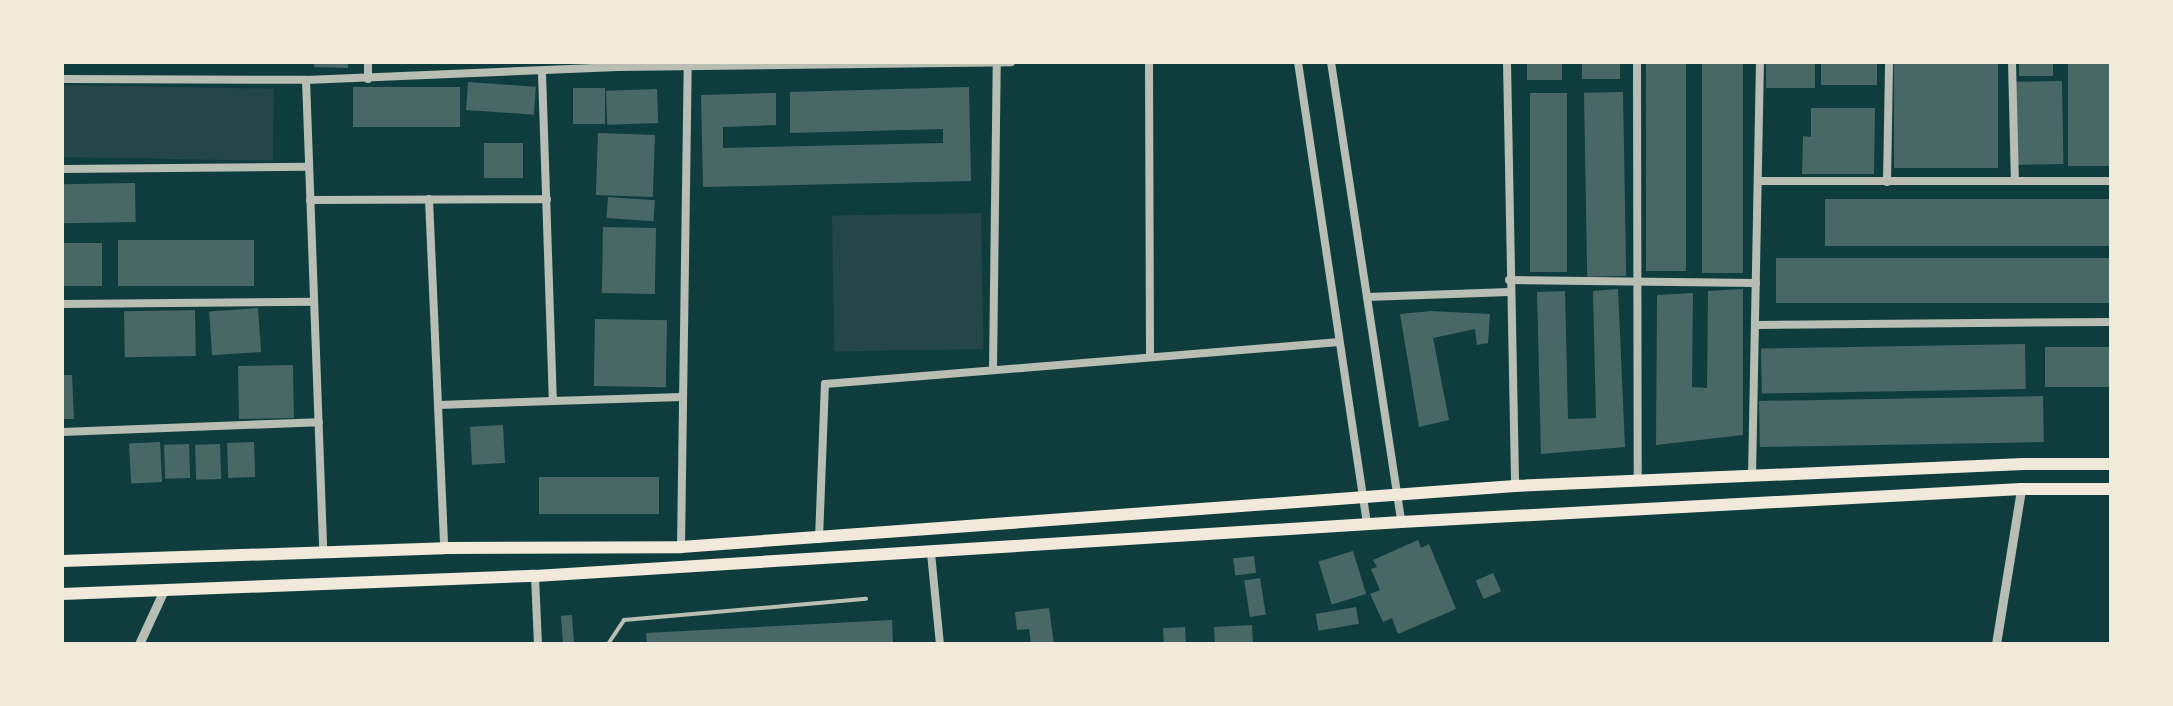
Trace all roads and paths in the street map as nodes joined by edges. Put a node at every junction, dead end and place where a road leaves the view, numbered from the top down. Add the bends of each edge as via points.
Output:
1 (368, 62) edge
2 (997, 62) edge
3 (1011, 62) edge
4 (1149, 62) edge
5 (1298, 62) edge
6 (1331, 62) edge
7 (1507, 62) edge
8 (1637, 62) edge
9 (1760, 62) edge
10 (1889, 62) edge
11 (2012, 62) edge
12 (618, 64) edge
13 (852, 64) edge
14 (688, 66) junction
15 (542, 73) junction
16 (62, 79) edge
17 (368, 79) junction
18 (306, 80) junction
19 (309, 167) junction
20 (62, 169) edge
21 (1760, 181) junction
22 (2015, 181) junction
23 (2111, 181) edge
24 (1887, 182) junction
25 (429, 199) junction
26 (547, 199) junction
27 (310, 200) junction
28 (1509, 280) junction
29 (1639, 282) junction
30 (1756, 283) junction
31 (1509, 292) junction
32 (1367, 297) junction
33 (314, 302) junction
34 (62, 304) edge
35 (2111, 322) edge
36 (1757, 325) junction
37 (1339, 342) junction
38 (1150, 357) junction
39 (993, 370) junction
40 (682, 397) junction
41 (553, 401) junction
42 (438, 405) junction
43 (319, 422) junction
44 (62, 432) edge
45 (2111, 464) edge
46 (1752, 478) junction
47 (1638, 481) junction
48 (1515, 486) junction
49 (2021, 489) junction
50 (2111, 489) edge
51 (1397, 496) junction
52 (1363, 499) junction
53 (1401, 522) junction
54 (1367, 524) junction
55 (819, 539) junction
56 (681, 547) junction
57 (444, 548) junction
58 (931, 553) junction
59 (323, 554) junction
60 (62, 561) edge
61 (535, 576) junction
62 (164, 590) junction
63 (62, 594) edge
64 (866, 599) dead end
65 (139, 644) edge
66 (538, 644) edge
67 (608, 644) edge
68 (940, 644) edge
69 (1996, 644) edge

1 - 17 street
2 - 3 street
2 - 13 street
2 - 39 street
4 - 38 street
5 - 37 street
6 - 32 street
7 - 28 street
8 - 29 street
9 - 21 street
10 - 24 street
11 - 22 street
12 - 14 street
12 - 15 street
13 - 14 street
14 - 40 street
15 - 17 street
15 - 26 street
16 - 18 street
17 - 18 street
18 - 19 street
19 - 20 street
19 - 27 street
21 - 24 street
21 - 30 street
22 - 23 street
22 - 24 street
25 - 26 street
25 - 27 street
25 - 42 street
26 - 41 street
27 - 33 street
28 - 29 street
28 - 31 street
29 - 30 street
29 - 47 street
30 - 36 street
31 - 32 street
31 - 48 street
32 - 51 street
33 - 34 street
33 - 43 street
35 - 36 street
36 - 46 street
37 - 38 street
37 - 52 street
38 - 39 street
39 - 55 street via 825,384
40 - 41 street
40 - 56 street
41 - 42 street
42 - 57 street
43 - 44 street
43 - 59 street
45 - 46 highway
46 - 47 highway
47 - 48 highway
48 - 51 highway
49 - 50 highway
49 - 53 highway
49 - 69 street
51 - 52 highway
51 - 53 street
52 - 54 street
52 - 55 highway
53 - 54 highway
54 - 58 highway
55 - 56 highway
56 - 57 highway
57 - 59 highway
58 - 61 highway
58 - 68 street
59 - 60 highway
61 - 62 highway
61 - 66 street
62 - 63 highway
62 - 65 street
64 - 67 lane via 624,620

